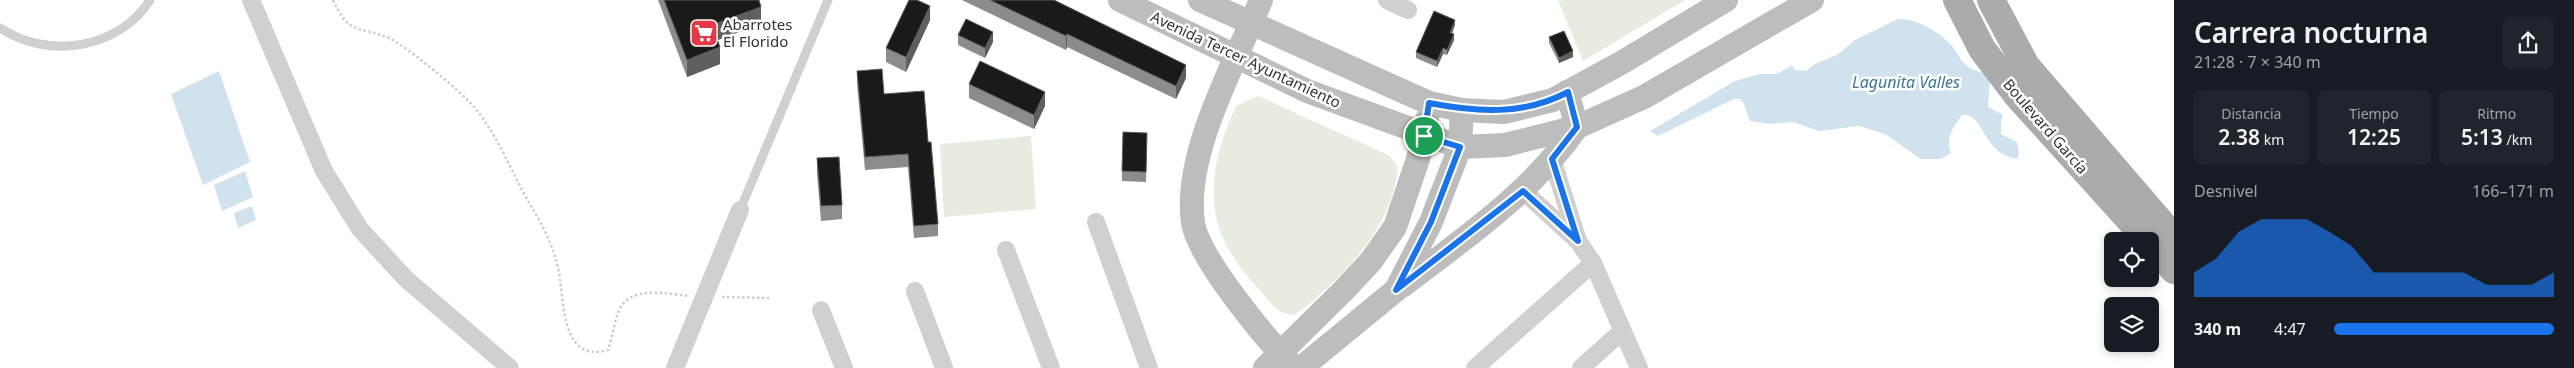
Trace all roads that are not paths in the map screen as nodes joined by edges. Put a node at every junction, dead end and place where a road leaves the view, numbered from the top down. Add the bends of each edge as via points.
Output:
1 (150, 0) edge
2 (252, 0) edge
3 (828, 0) edge
4 (1120, 0) edge
5 (1200, 0) edge
6 (1261, 0) edge
7 (1387, 0) edge
8 (1726, 0) edge
9 (1812, 0) edge
10 (1957, 0) edge
11 (1991, 0) edge
12 (1408, 10) dead end
13 (1250, 24) junction
14 (0, 28) edge
15 (1236, 58) junction
16 (1568, 92) junction
17 (1429, 103) junction
18 (1462, 110) junction
19 (1577, 127) junction
20 (1424, 136) junction
21 (1460, 147) junction
22 (1552, 159) junction
23 (1523, 191) junction
24 (740, 210) joint
25 (1096, 222) dead end
26 (2141, 232) edge
27 (2174, 238) edge
28 (1578, 241) junction
29 (1006, 250) dead end
30 (2159, 252) edge
31 (1593, 263) junction
32 (2174, 270) edge
33 (1396, 290) junction
34 (915, 291) dead end
35 (821, 310) dead end
36 (1621, 332) junction
37 (1280, 363) edge
38 (510, 368) edge
39 (675, 368) edge
40 (844, 368) edge
41 (944, 368) edge
42 (1051, 368) edge
43 (1149, 368) edge
44 (1302, 368) edge
45 (1475, 368) edge
46 (1581, 368) edge
47 (1639, 368) edge

1 - 14 lane via 129,25 107,38 82,45 60,46 30,41
2 - 38 street via 324,171 360,228 406,279
3 - 24 lane
4 - 15 main road, Avenida Tercer Ayuntamiento
5 - 13 main road
6 - 13 main road
7 - 12 street
8 - 16 main road
9 - 19 main road, Avenida Tercer Ayuntamiento via 1644,97
10 - 26 main road, Boulevard García via 1982,49 2017,95
11 - 27 main road, Boulevard García via 2026,66
13 - 15 main road
13 - 17 main road
15 - 20 main road, Avenida Tercer Ayuntamiento via 1307,91
15 - 37 main road via 1200,144 1193,186 1193,224 1210,261
16 - 18 main road via 1553,100 1504,112
16 - 19 main road
17 - 18 main road
17 - 20 main road
18 - 21 main road
19 - 21 main road, Avenida Tercer Ayuntamiento via 1505,145
19 - 22 main road
20 - 21 main road, Avenida Tercer Ayuntamiento
20 - 37 main road via 1394,227 1371,261
21 - 33 main road via 1431,222
22 - 23 main road
22 - 28 street
23 - 28 street
23 - 33 main road
24 - 39 street
25 - 43 street
28 - 31 street
29 - 42 street
30 - 32 main road, Boulevard García
31 - 36 street
31 - 45 street
33 - 44 main road
34 - 41 street
35 - 40 street
36 - 46 street
36 - 47 street

